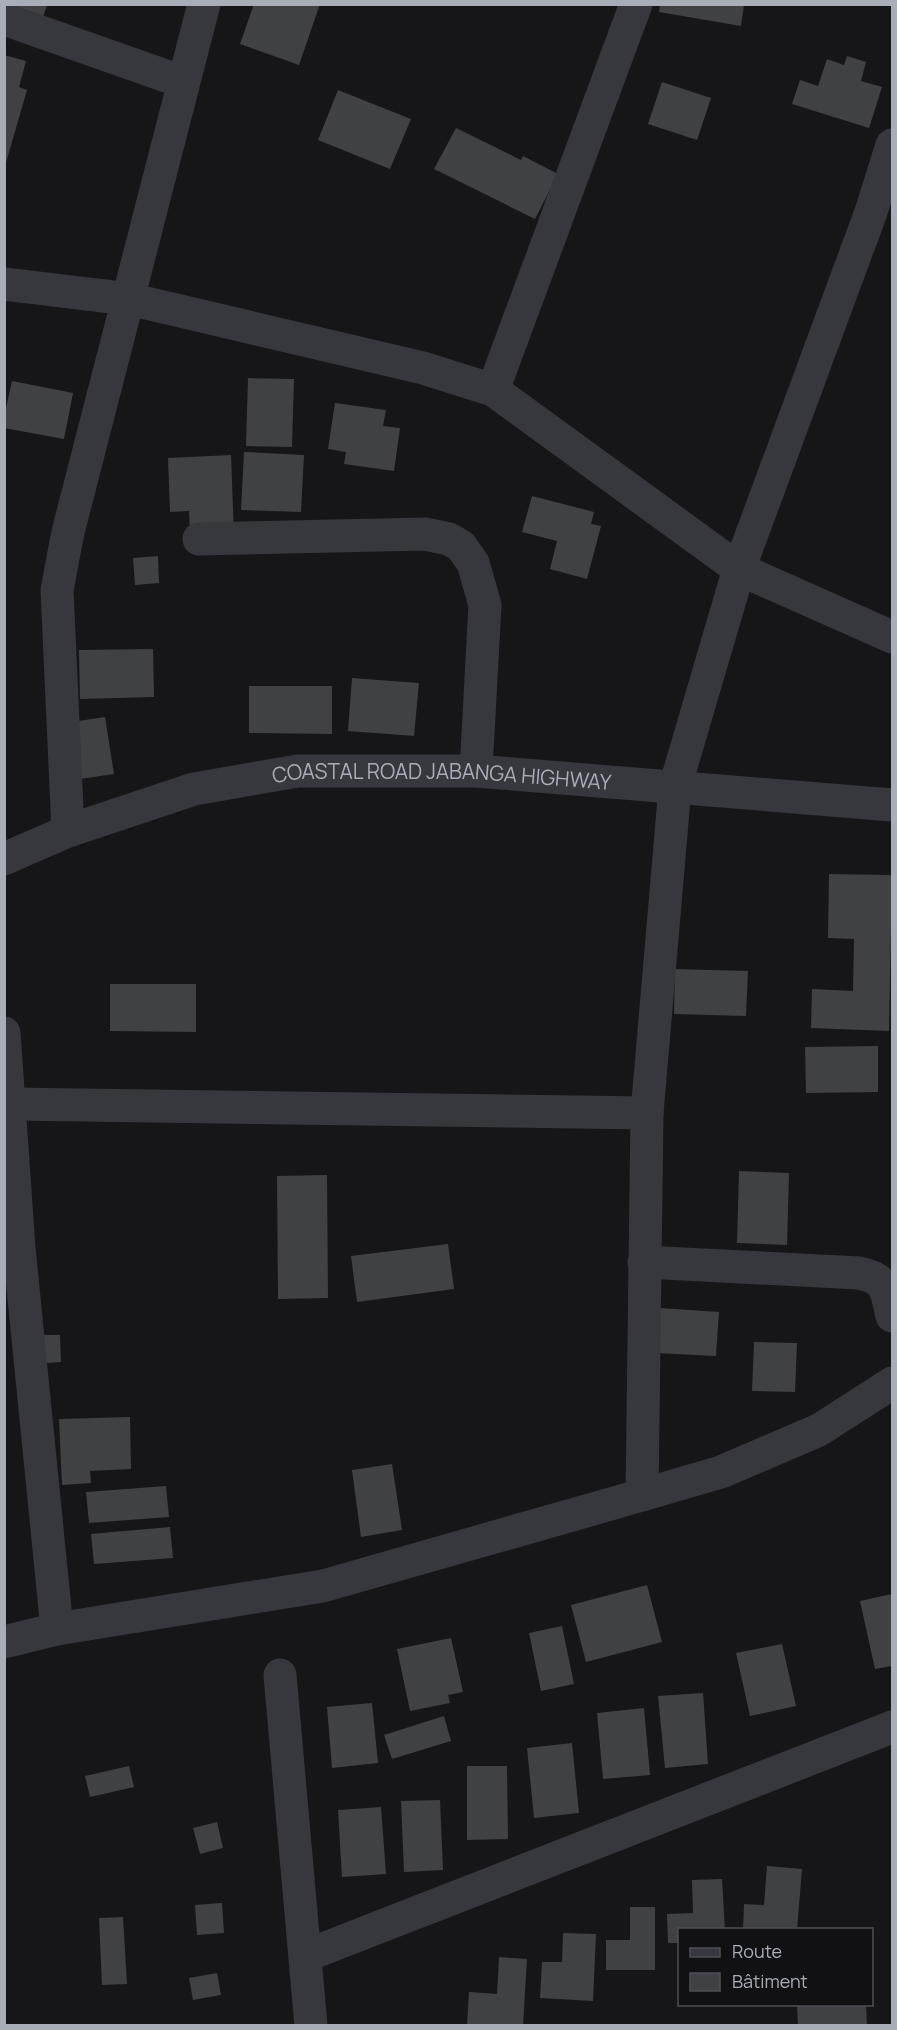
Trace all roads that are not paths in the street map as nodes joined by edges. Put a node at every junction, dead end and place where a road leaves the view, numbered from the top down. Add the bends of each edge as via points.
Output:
1 (204, 4) edge
2 (636, 4) edge
3 (4, 19) edge
4 (183, 82) junction
5 (892, 145) edge
6 (4, 284) edge
7 (129, 299) junction
8 (493, 390) junction
9 (199, 539) dead end
10 (739, 568) junction
11 (892, 637) edge
12 (476, 771) junction
13 (675, 788) junction
14 (892, 805) edge
15 (68, 831) junction
16 (4, 859) edge
17 (4, 1033) edge
18 (10, 1104) junction
19 (647, 1113) junction
20 (12, 1250) edge
21 (644, 1262) junction
22 (892, 1316) edge
23 (892, 1383) edge
24 (642, 1496) junction
25 (57, 1629) junction
26 (4, 1642) edge
27 (280, 1675) dead end
28 (892, 1734) edge
29 (305, 1956) junction
30 (311, 2025) edge

1 - 4 street
2 - 8 street
3 - 4 street
4 - 7 street
5 - 10 street via 871,212
6 - 7 street
7 - 8 street via 423,368
7 - 15 street via 68,532 57,590
8 - 10 street
9 - 12 street via 425,534 461,546 473,563 484,605
10 - 11 street
10 - 13 street
12 - 13 street, COASTAL ROAD JABANGA HIGHWAY
12 - 15 street, COASTAL ROAD JABANGA HIGHWAY via 298,771 194,789
13 - 14 street, COASTAL ROAD JABANGA HIGHWAY
13 - 19 street
15 - 16 street, COASTAL ROAD JABANGA HIGHWAY
17 - 18 street
18 - 19 street
18 - 20 street
19 - 21 street
20 - 25 street
21 - 22 street via 860,1273 873,1276 885,1287
21 - 24 street
23 - 24 street via 819,1430 722,1472
24 - 25 street via 323,1586
25 - 26 street
27 - 29 street
28 - 29 street
29 - 30 street

